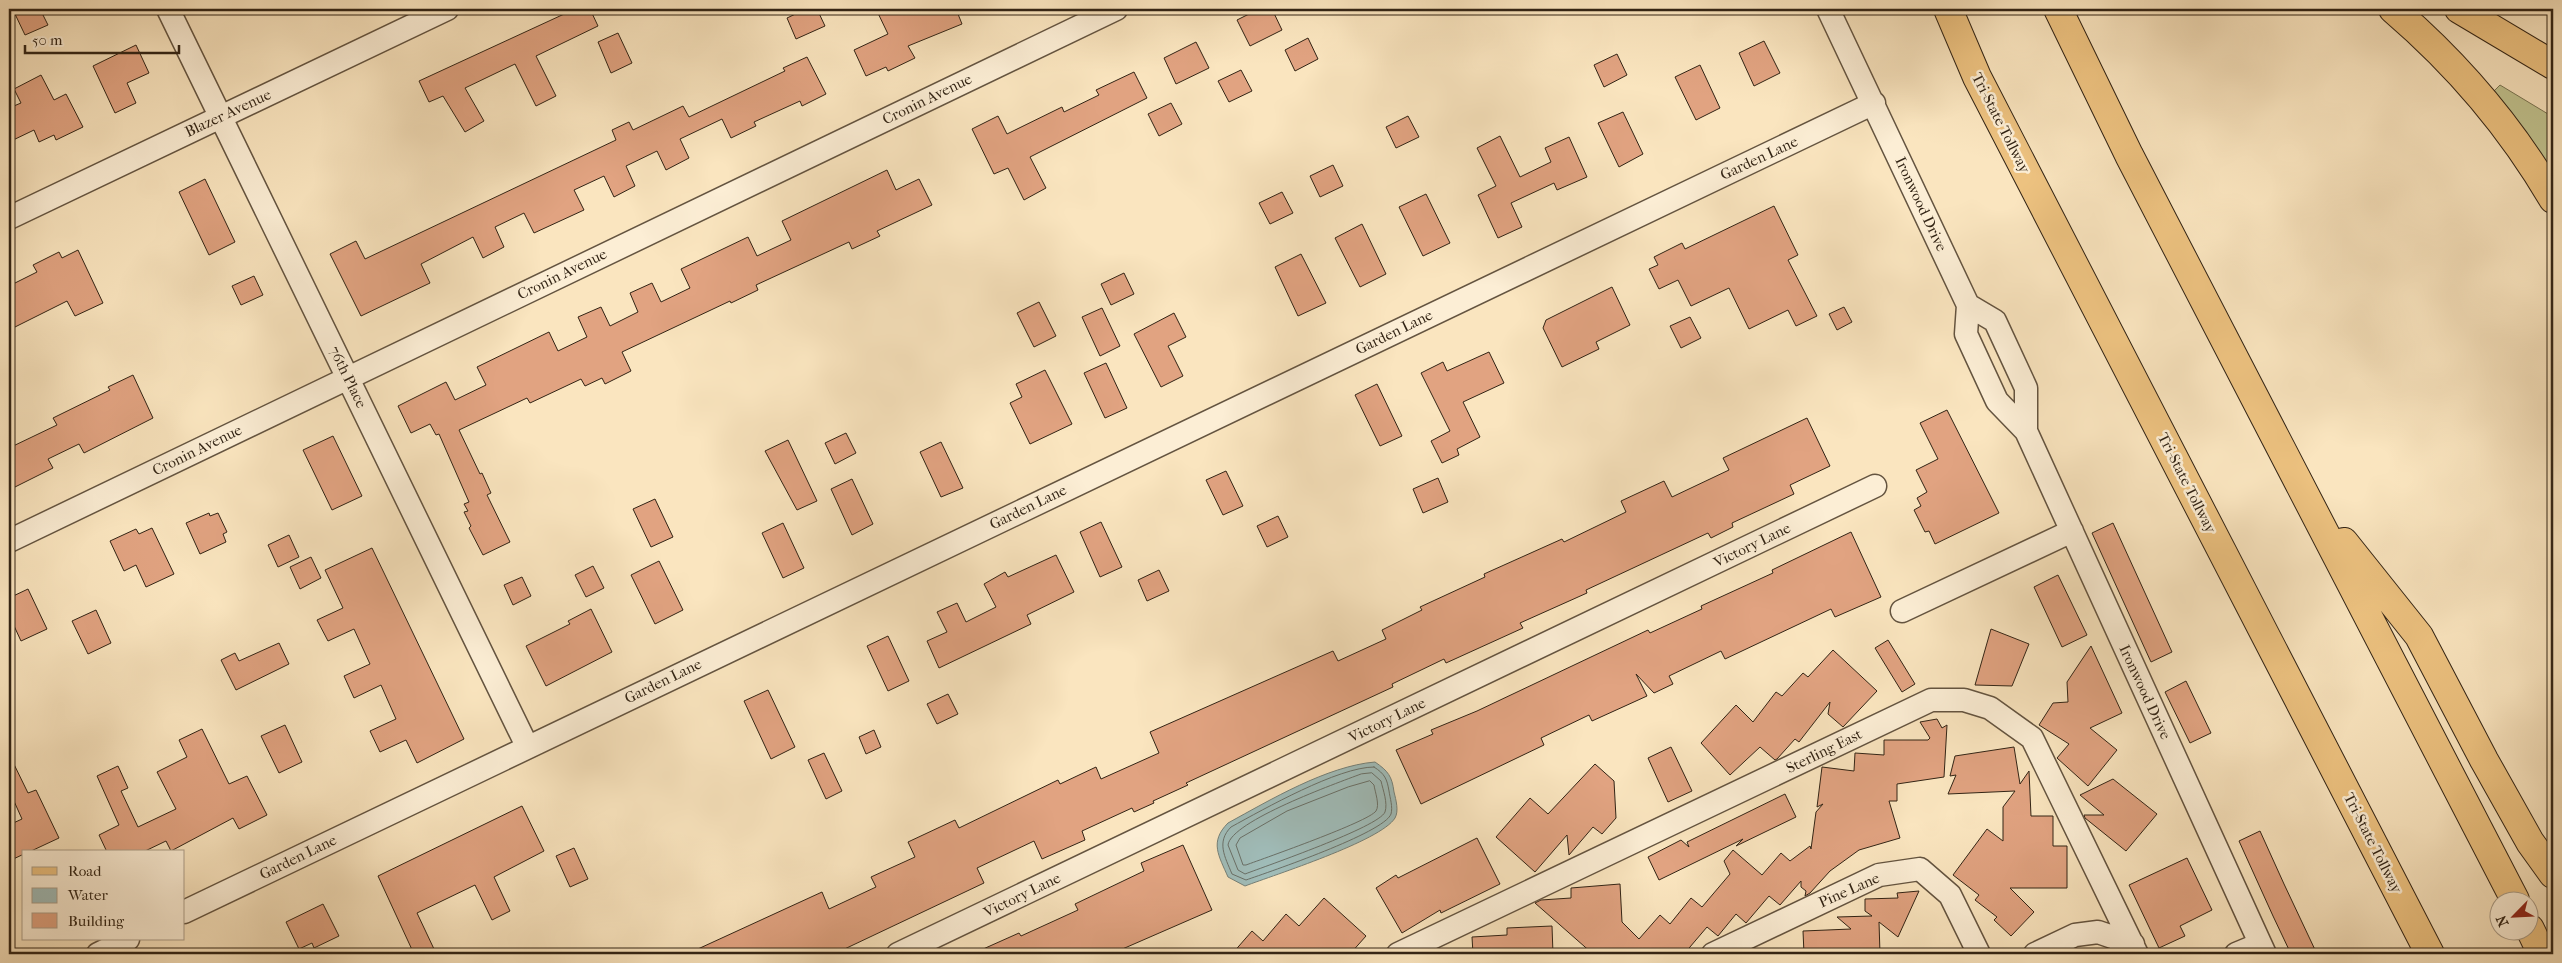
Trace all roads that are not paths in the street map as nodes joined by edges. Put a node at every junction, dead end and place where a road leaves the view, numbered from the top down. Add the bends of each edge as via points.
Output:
1 (168, 9) edge
2 (447, 9) edge
3 (1116, 9) edge
4 (1828, 9) edge
5 (1948, 9) edge
6 (2058, 9) edge
7 (2393, 9) edge
8 (2459, 9) edge
9 (2553, 65) edge
10 (1874, 103) junction
11 (221, 116) junction
12 (2553, 199) edge
13 (9, 218) edge
14 (1968, 305) junction
15 (348, 377) junction
16 (2026, 431) junction
17 (1875, 486) dead end
18 (2305, 494) junction
19 (2072, 531) junction
20 (9, 541) edge
21 (1902, 611) dead end
22 (527, 746) junction
23 (2553, 874) edge
24 (2510, 890) edge
25 (185, 912) edge
26 (126, 940) edge
27 (2535, 940) edge
28 (2135, 949) edge
29 (2263, 949) edge
30 (903, 953) edge
31 (98, 954) edge
32 (1398, 954) edge
33 (1713, 954) edge
34 (1979, 954) edge
35 (2036, 954) edge
36 (2236, 954) edge
37 (2430, 954) edge
38 (2542, 954) edge

1 - 11 street, 76th Place
2 - 11 street, Blazer Avenue
3 - 15 street, Cronin Avenue
4 - 10 street, Ironwood Drive
5 - 37 main road, Tri-State Tollway via 1982,86
6 - 18 main road via 2129,155
7 - 12 main road via 2471,85 2505,126
8 - 9 main road
10 - 14 street, Ironwood Drive
10 - 22 street, Garden Lane
11 - 13 street, Blazer Avenue
11 - 15 street, 76th Place
14 - 16 street, Ironwood Drive via 1966,334 1997,401
14 - 16 street, Ironwood Drive via 1995,321 2026,388
15 - 20 street, Cronin Avenue
15 - 22 street, 76th Place
16 - 19 street, Ironwood Drive
17 - 30 street, Victory Lane
18 - 23 main road via 2419,636 2530,842
18 - 24 main road
19 - 21 street
19 - 29 street, Ironwood Drive
22 - 25 street, Garden Lane
26 - 31 street
27 - 38 main road
28 - 32 street, Sterling East via 2032,738 1990,708 1964,700 1931,700
28 - 35 street via 2098,932 2076,934
29 - 36 street
33 - 34 street, Pine Lane via 1879,875 1920,869 1950,895

